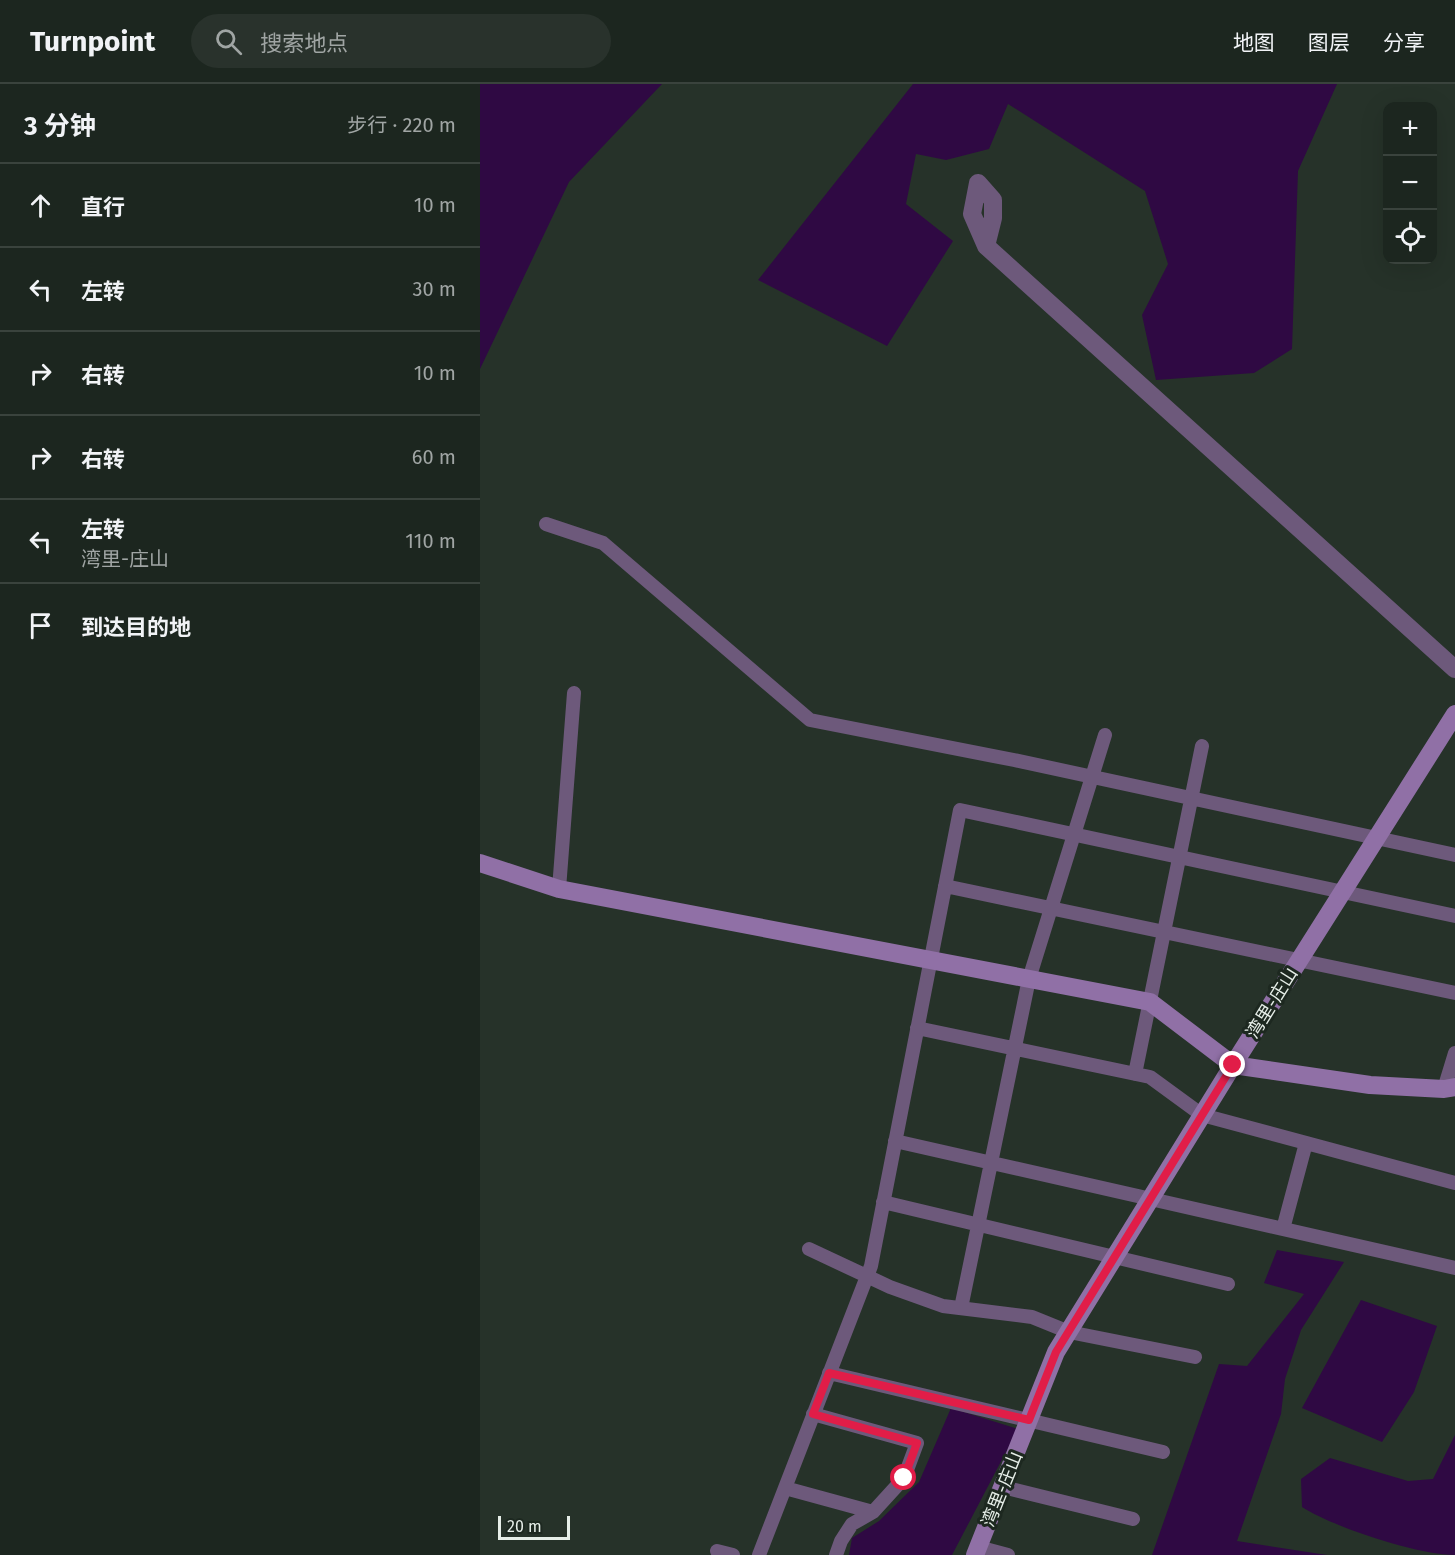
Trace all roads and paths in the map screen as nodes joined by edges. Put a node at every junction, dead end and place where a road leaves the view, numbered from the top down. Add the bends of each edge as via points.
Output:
1 (986, 246) dead end
2 (546, 524) dead end
3 (1455, 669) edge
4 (574, 693) dead end
5 (1455, 714) edge
6 (1105, 735) dead end
7 (1202, 746) dead end
8 (1092, 777) junction
9 (1191, 798) junction
10 (1074, 835) junction
11 (1377, 838) junction
12 (1455, 855) edge
13 (1179, 857) junction
14 (480, 863) edge
15 (945, 886) junction
16 (559, 889) junction
17 (1342, 892) junction
18 (1051, 908) junction
19 (1455, 916) edge
20 (1164, 932) junction
21 (930, 960) junction
22 (1299, 960) junction
23 (1029, 979) junction
24 (1455, 993) edge
25 (1150, 1002) junction
26 (917, 1028) junction
27 (1015, 1049) junction
28 (1455, 1053) edge
29 (1233, 1065) junction
30 (1135, 1074) junction
31 (1449, 1088) edge
32 (1202, 1115) junction
33 (895, 1141) junction
34 (1306, 1143) junction
35 (991, 1162) junction
36 (1455, 1182) edge
37 (1151, 1199) junction
38 (883, 1202) junction
39 (978, 1225) junction
40 (1283, 1229) junction
41 (809, 1249) dead end
42 (1115, 1257) junction
43 (1455, 1268) edge
44 (867, 1276) junction
45 (1228, 1284) dead end
46 (961, 1308) junction
47 (1069, 1332) junction
48 (1195, 1357) dead end
49 (829, 1373) junction
50 (813, 1414) junction
51 (1029, 1420) junction
52 (1163, 1452) dead end
53 (1003, 1486) junction
54 (785, 1488) junction
55 (873, 1512) junction
56 (1133, 1519) dead end
57 (717, 1551) dead end
58 (976, 1551) edge
59 (733, 1555) edge
60 (759, 1555) edge
61 (836, 1555) edge
62 (1008, 1555) edge

1 - 3 street
2 - 8 lane via 603,543 810,720
4 - 16 lane
5 - 11 street, 湾里-庄山
6 - 8 lane
7 - 9 lane
8 - 9 lane
8 - 10 lane
9 - 11 lane
9 - 13 lane
10 - 13 lane
10 - 15 lane via 960,810
10 - 18 lane
11 - 12 lane
11 - 17 street, 湾里-庄山
13 - 17 lane
13 - 20 lane
14 - 16 street
15 - 18 lane
15 - 21 lane
16 - 21 street
17 - 19 lane
17 - 22 street, 湾里-庄山
18 - 20 lane
18 - 23 lane
20 - 22 lane
20 - 25 lane
21 - 23 street
21 - 26 lane
22 - 24 lane
22 - 29 street, 湾里-庄山
23 - 25 street
23 - 27 lane
25 - 29 street
25 - 30 lane
26 - 27 lane
26 - 33 lane
27 - 30 lane
27 - 35 lane
28 - 31 lane
29 - 31 street via 1370,1085
29 - 32 street, 湾里-庄山
30 - 32 lane via 1150,1077
32 - 34 lane
32 - 37 street, 湾里-庄山
33 - 35 lane
33 - 38 lane
34 - 36 lane
34 - 40 lane
35 - 37 lane
35 - 39 lane
37 - 40 lane
37 - 42 street, 湾里-庄山
38 - 39 lane
38 - 44 lane
39 - 42 lane
39 - 46 lane
40 - 43 lane
41 - 44 lane
42 - 45 lane
42 - 47 street, 湾里-庄山
44 - 46 lane via 943,1306
44 - 49 lane
46 - 47 lane via 1032,1317
47 - 48 lane
47 - 51 street, 湾里-庄山 via 1056,1352
49 - 50 lane
49 - 51 lane
50 - 54 lane
50 - 55 lane via 917,1443 904,1478
51 - 52 lane
51 - 53 street, 湾里-庄山
53 - 56 lane
53 - 58 street, 湾里-庄山
54 - 55 lane
54 - 60 lane
55 - 61 lane via 852,1524
57 - 59 lane
58 - 62 lane

